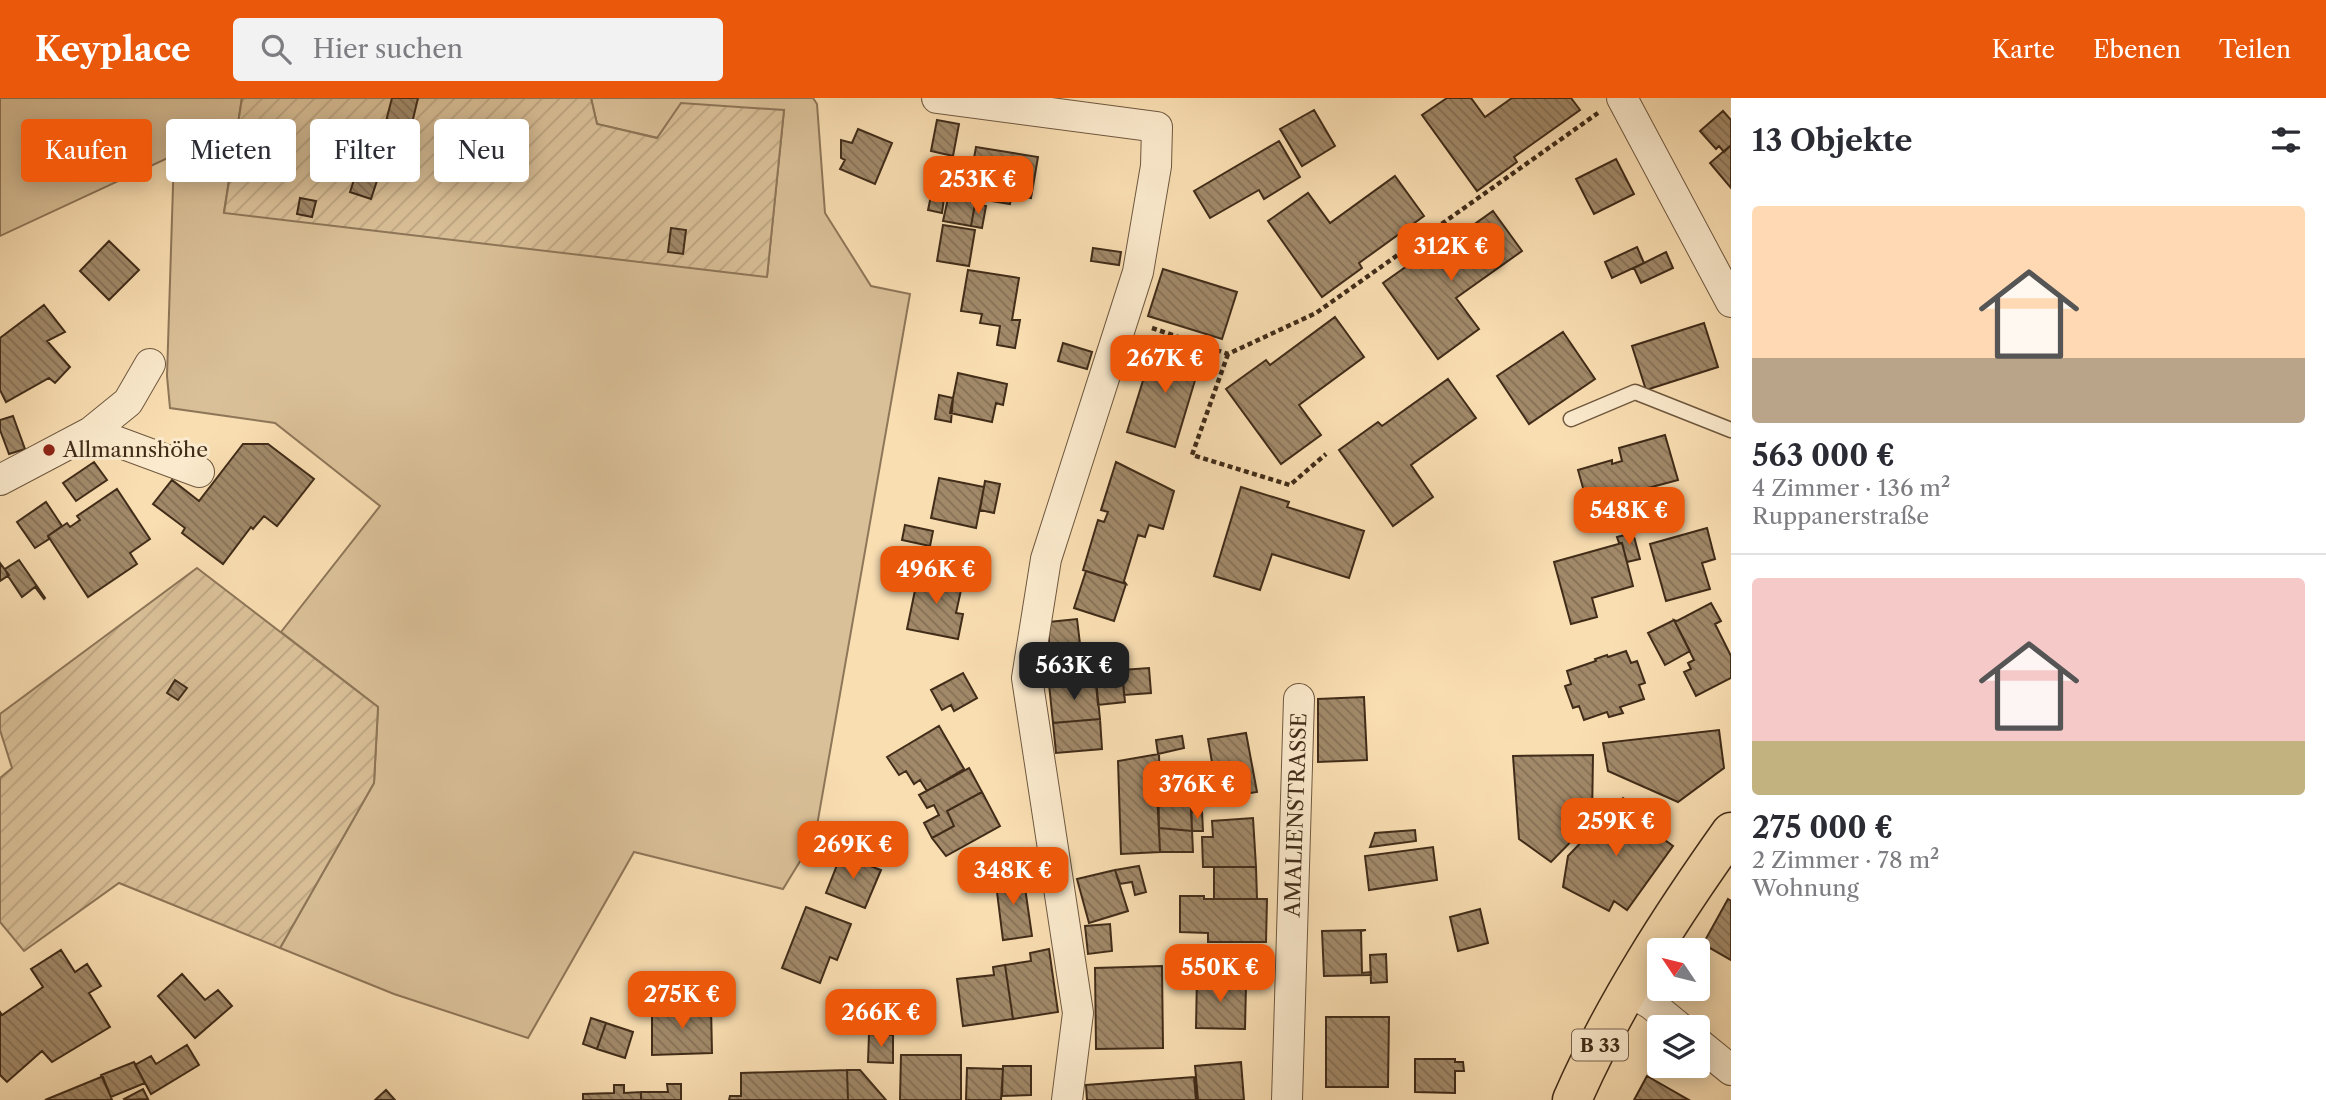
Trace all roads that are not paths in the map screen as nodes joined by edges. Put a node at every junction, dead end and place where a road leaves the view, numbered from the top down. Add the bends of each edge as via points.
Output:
1 (937, 98) edge
2 (1615, 102) edge
3 (1731, 302) edge
4 (150, 363) dead end
5 (1571, 419) dead end
6 (1731, 430) edge
7 (91, 432) junction
8 (199, 472) dead end
9 (0, 480) edge
10 (1299, 699) dead end
11 (1731, 832) edge
12 (1629, 991) junction
13 (1664, 1015) edge
14 (1067, 1100) edge
15 (1287, 1100) edge
16 (1572, 1100) edge

1 - 14 street via 1157,127 1156,166 1138,272 1046,559 1027,678 1078,1013
2 - 3 street
4 - 7 street via 128,402
5 - 6 lane via 1635,392
7 - 8 street
7 - 9 street
10 - 15 street, AMALIENSTRASSE
11 - 12 main road, B 33
12 - 13 street
12 - 16 main road, B 33

